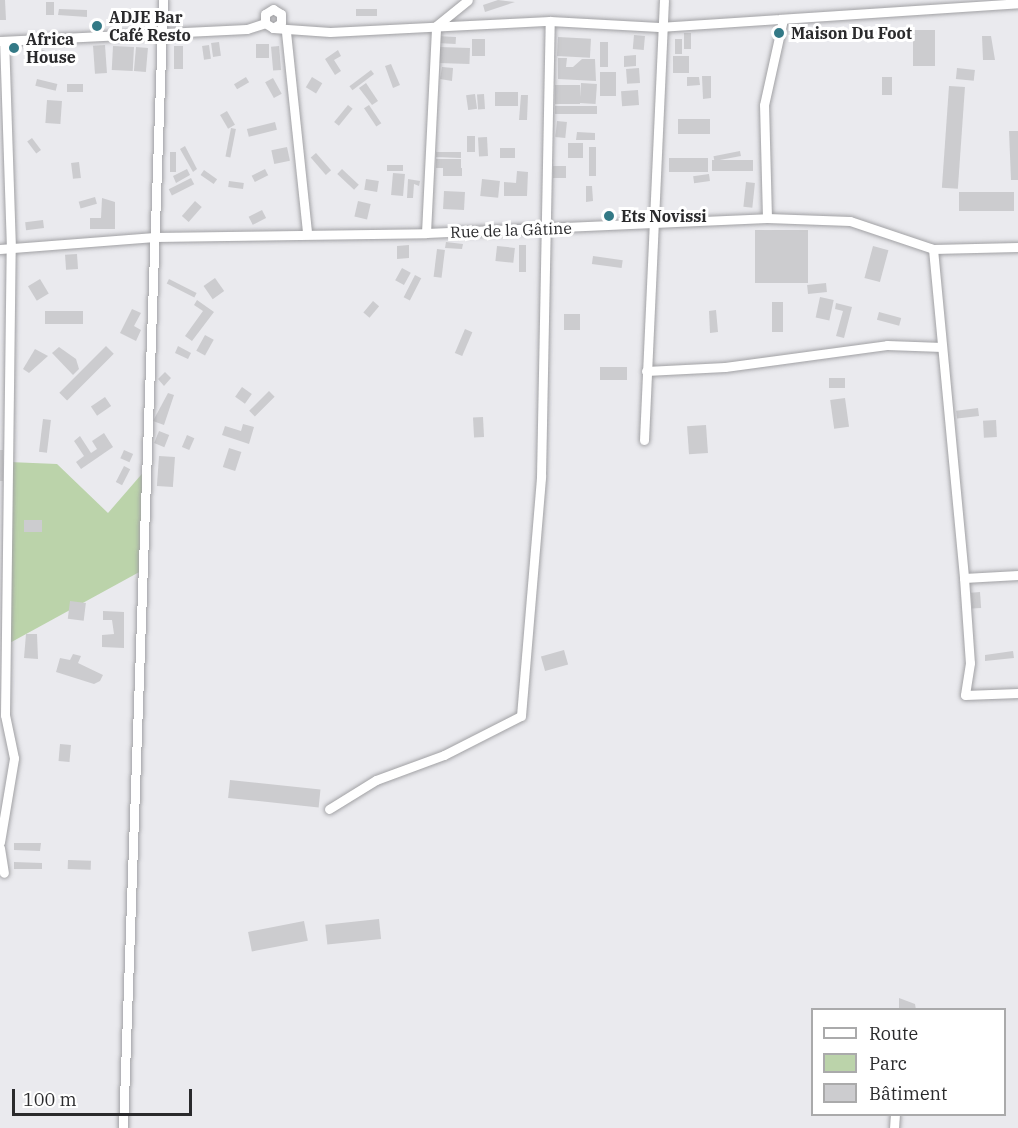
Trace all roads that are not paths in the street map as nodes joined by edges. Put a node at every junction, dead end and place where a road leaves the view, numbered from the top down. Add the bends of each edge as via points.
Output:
1 (163, 0) edge
2 (278, 0) edge
3 (468, 0) edge
4 (661, 1) edge
5 (1018, 3) edge
6 (273, 9) junction
7 (783, 19) junction
8 (550, 21) junction
9 (269, 26) junction
10 (435, 26) junction
11 (659, 27) junction
12 (163, 30) junction
13 (286, 32) junction
14 (2, 41) edge
15 (767, 218) junction
16 (652, 224) junction
17 (543, 229) junction
18 (307, 233) junction
19 (426, 233) junction
20 (155, 237) junction
21 (1018, 247) edge
22 (0, 249) edge
23 (11, 249) junction
24 (933, 249) junction
25 (942, 347) junction
26 (646, 371) junction
27 (644, 440) dead end
28 (1018, 574) edge
29 (964, 578) junction
30 (1018, 693) edge
31 (2, 715) edge
32 (329, 809) dead end
33 (0, 842) edge
34 (0, 848) edge
35 (4, 873) dead end
36 (123, 1128) edge

1 - 12 street
2 - 6 street
3 - 10 street
4 - 11 street
5 - 7 street
6 - 9 street via 265,14
6 - 9 street via 281,14 281,23
7 - 11 street
7 - 15 street via 764,105
8 - 10 street
8 - 11 street
8 - 17 street
9 - 12 street via 247,30
9 - 13 street
10 - 13 street
10 - 19 street
11 - 16 street
12 - 14 street
12 - 20 street
13 - 18 street
14 - 23 street
15 - 16 street, Rue de la Gâtine
15 - 24 street, Rue de la Gâtine via 850,221
16 - 17 street, Rue de la Gâtine
16 - 26 street
17 - 19 street, Rue de la Gâtine
17 - 32 street via 541,477 521,716 444,755 376,780
18 - 19 street, Rue de la Gâtine
18 - 20 street, Rue de la Gâtine
20 - 23 street, Rue de la Gâtine
20 - 36 street
21 - 24 street, Rue de la Gâtine
22 - 23 street, Rue de la Gâtine
23 - 31 street
24 - 25 street
25 - 26 street via 887,345 725,367
25 - 29 street
26 - 27 street
28 - 29 street
29 - 30 street via 970,663 965,695
31 - 33 street via 14,758
34 - 35 street

